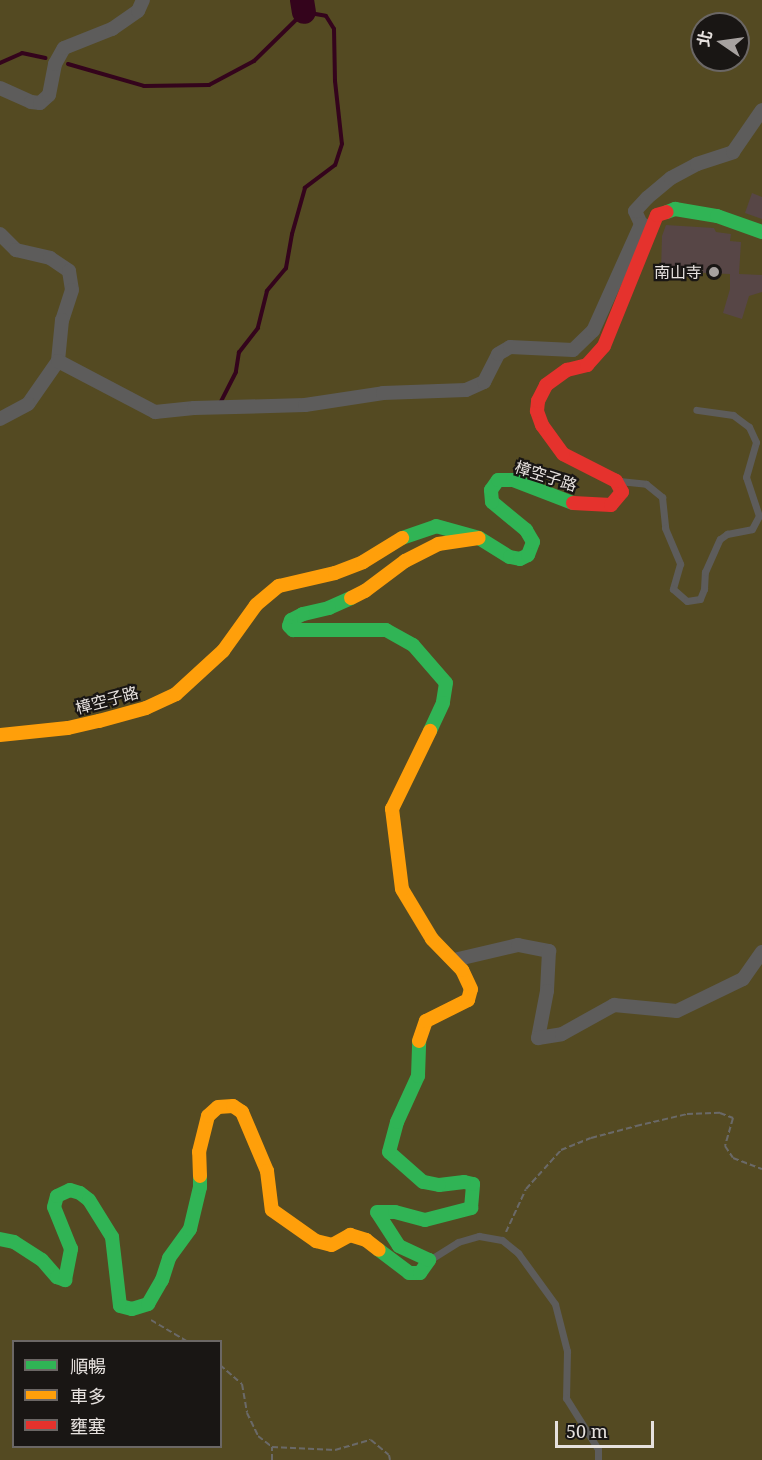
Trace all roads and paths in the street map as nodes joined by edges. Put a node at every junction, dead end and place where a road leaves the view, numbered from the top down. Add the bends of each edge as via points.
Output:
1 (143, 0) edge
2 (0, 88) edge
3 (762, 110) edge
4 (646, 226) junction
5 (762, 232) edge
6 (0, 234) edge
7 (58, 361) junction
8 (696, 410) dead end
9 (0, 419) edge
10 (616, 481) junction
11 (479, 538) junction
12 (0, 735) edge
13 (762, 952) edge
14 (454, 960) junction
15 (762, 1169) edge
16 (0, 1239) edge
17 (502, 1240) junction
18 (429, 1260) junction
19 (129, 1308) junction
20 (186, 1340) edge
21 (222, 1367) edge
22 (272, 1447) junction
23 (272, 1460) edge
24 (390, 1460) edge
25 (598, 1460) edge

1 - 2 street via 138,11 112,29 64,48 55,64 49,95 40,103
3 - 4 street via 733,152 697,164 646,198 635,211
4 - 5 street, 樟空子路 via 657,215 675,209 717,216
4 - 7 street via 593,331 573,350 510,347 498,354 484,382 466,390 383,393 305,405 155,412
4 - 10 street, 樟空子路 via 604,346 587,365 567,370 546,385 538,401 542,425 563,454
6 - 7 street via 16,250 50,258 69,271 72,290 62,320
7 - 9 street via 28,404
8 - 10 lane via 733,416 749,427 756,442 746,477 759,516 752,529 720,539 705,572 700,598 687,601 674,589 680,564 665,528 662,497 646,484
10 - 11 street, 樟空子路 via 622,492 611,505 589,506 570,503 513,480 498,480 491,490 492,502 526,530 533,542 528,555 520,558 510,557
11 - 12 street, 樟空子路 via 436,526 396,540 363,562 335,573 279,586 256,605 224,651 176,694 146,708 78,726
11 - 14 street via 438,544 405,561 365,591 329,608 303,614 291,620 289,626 293,630 386,630 413,645 446,683 443,703 392,809 402,888 432,939
13 - 14 street via 743,979 677,1011 614,1005 562,1034 538,1038 549,951 518,945
14 - 18 street via 471,989 468,1000 426,1022 419,1041 418,1077 397,1122 389,1152 423,1182 473,1184 471,1208 425,1220 377,1212 399,1246
15 - 17 path via 733,1158 724,1146 733,1118 720,1113 687,1114 591,1138 561,1149 526,1189
16 - 19 street via 14,1242 65,1280 71,1249 54,1207 57,1196 70,1190 80,1193 89,1200 112,1237 120,1306
17 - 18 lane via 479,1236 458,1242
17 - 25 lane via 518,1253 555,1304 567,1351 566,1398 598,1449
18 - 19 street via 420,1273 409,1273 366,1240 350,1235 332,1245 316,1241 272,1210 267,1171 242,1112 233,1106 218,1107 208,1116 199,1152 200,1187 190,1228 169,1258 148,1304
19 - 20 path
21 - 22 path via 242,1384 247,1413 258,1437
22 - 23 path
22 - 24 path via 335,1450 371,1440

